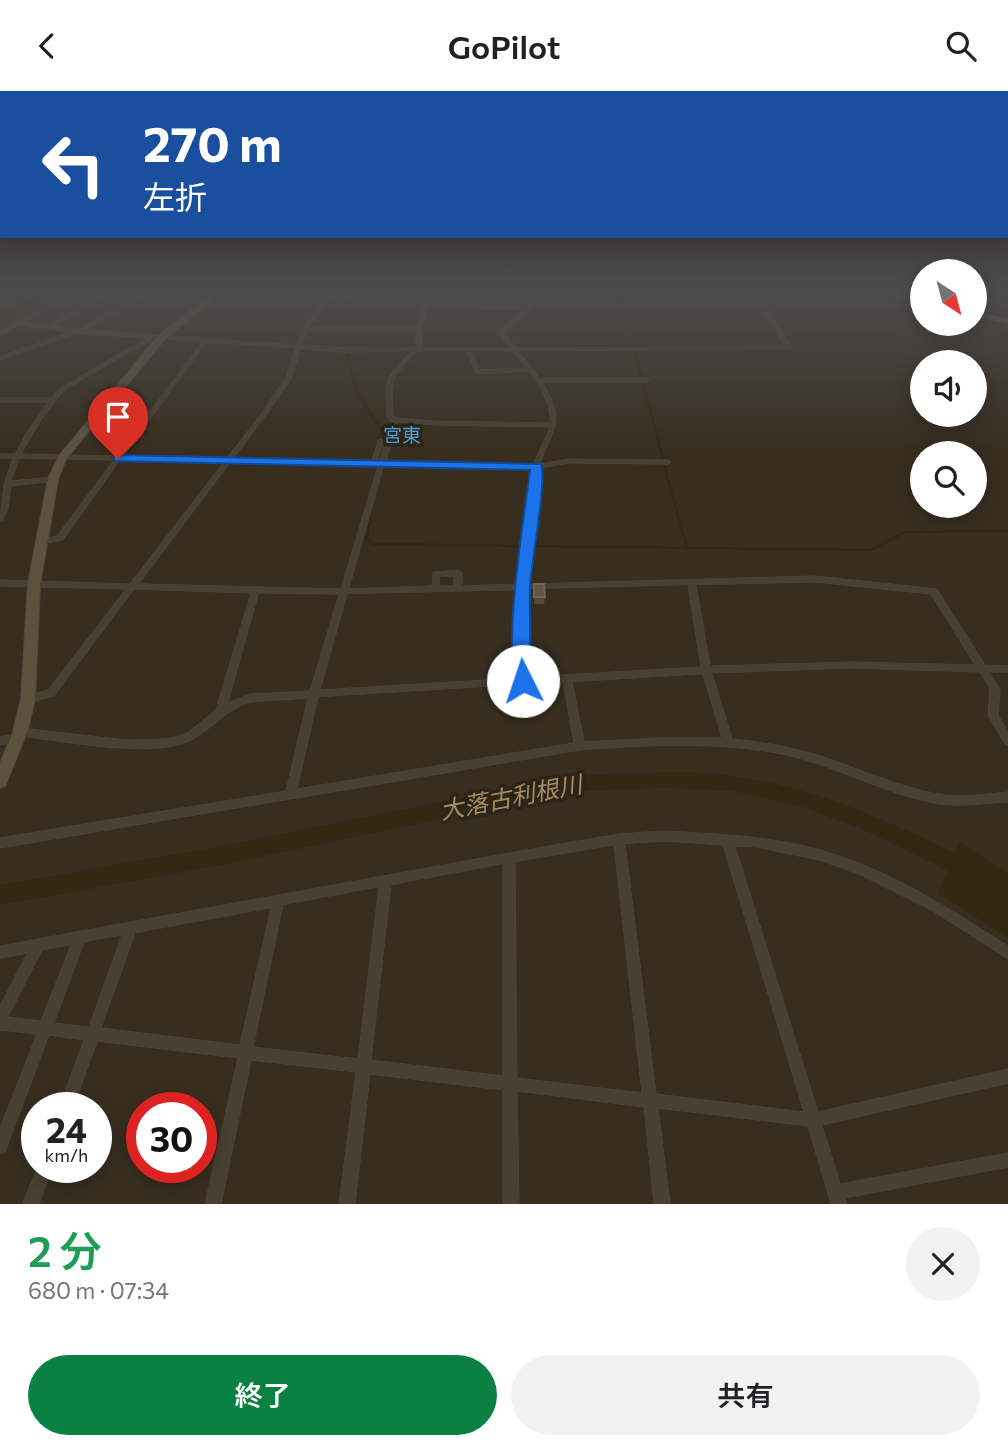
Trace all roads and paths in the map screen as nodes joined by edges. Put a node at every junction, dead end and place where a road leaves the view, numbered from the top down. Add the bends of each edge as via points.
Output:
1 (41, 344) edge
2 (137, 344) edge
3 (152, 344) edge
4 (203, 344) edge
5 (244, 344) edge
6 (300, 344) edge
7 (419, 344) edge
8 (509, 344) edge
9 (787, 344) edge
10 (511, 347) junction
11 (299, 348) junction
12 (469, 350) junction
13 (415, 351) junction
14 (0, 358) edge
15 (530, 369) junction
16 (539, 380) junction
17 (646, 380) dead end
18 (0, 400) edge
19 (51, 400) junction
20 (394, 420) junction
21 (552, 425) junction
22 (0, 456) edge
23 (19, 457) junction
24 (62, 458) junction
25 (118, 459) junction
26 (227, 461) junction
27 (668, 462) dead end
28 (376, 465) junction
29 (536, 467) junction
30 (53, 479) junction
31 (7, 484) junction
32 (0, 518) edge
33 (41, 542) junction
34 (692, 582) junction
35 (0, 583) edge
36 (34, 584) junction
37 (523, 585) junction
38 (132, 586) junction
39 (458, 587) junction
40 (436, 588) junction
41 (256, 589) junction
42 (343, 592) junction
43 (981, 669) junction
44 (1008, 669) edge
45 (706, 670) junction
46 (567, 679) junction
47 (523, 681) junction
48 (314, 694) junction
49 (28, 699) junction
50 (221, 709) junction
51 (19, 735) junction
52 (0, 741) edge
53 (1008, 741) edge
54 (728, 743) junction
55 (580, 746) junction
56 (0, 782) edge
57 (290, 795) junction
58 (1008, 797) edge
59 (619, 839) junction
60 (727, 839) junction
61 (0, 843) edge
62 (509, 858) junction
63 (386, 881) junction
64 (278, 901) junction
65 (131, 928) junction
66 (80, 937) junction
67 (38, 945) junction
68 (0, 952) edge
69 (1008, 953) edge
70 (0, 1021) edge
71 (45, 1028) junction
72 (93, 1034) junction
73 (246, 1052) junction
74 (364, 1066) junction
75 (1008, 1076) edge
76 (510, 1083) junction
77 (72, 1092) edge
78 (650, 1100) junction
79 (814, 1120) junction
80 (0, 1147) edge
81 (1008, 1160) edge
82 (39, 1183) edge
83 (837, 1198) edge
84 (31, 1204) edge
85 (214, 1204) edge
86 (347, 1204) edge
87 (511, 1204) edge
88 (662, 1204) edge

1 - 14 street
2 - 19 street
3 - 24 street
4 - 25 street
5 - 11 street
6 - 11 street
7 - 13 street
8 - 10 street
9 - 10 street via 789,348
10 - 12 street
10 - 15 street
11 - 13 street
11 - 26 street via 288,379
12 - 13 street
12 - 15 street via 478,372
13 - 20 street via 393,376 389,389 390,418
15 - 16 street
16 - 17 street
16 - 21 street via 554,416
18 - 19 street
19 - 23 street
20 - 21 street
20 - 28 street via 397,437 389,439
21 - 29 street
22 - 23 street
23 - 24 street
23 - 31 street
24 - 25 street
24 - 30 street
25 - 26 street
25 - 33 street via 60,538
26 - 28 street
26 - 38 street
27 - 29 street via 568,461
28 - 29 street
28 - 42 street
29 - 37 street
30 - 31 street
30 - 33 street
31 - 32 street via 6,509
33 - 36 street
34 - 37 street
34 - 43 street via 815,579 934,591
34 - 45 street
35 - 36 street
36 - 38 street
36 - 49 street
37 - 39 street
37 - 47 street
38 - 41 street
38 - 49 street via 51,693
39 - 40 street
39 - 40 street via 458,573 436,574
40 - 42 street
41 - 42 street
41 - 50 street
42 - 48 street
43 - 44 street
43 - 45 street via 850,665
43 - 53 street via 995,689 993,715
45 - 46 street
45 - 54 street
46 - 47 street
46 - 55 street
47 - 48 street
48 - 50 street via 250,698
48 - 57 street
49 - 51 street
50 - 51 street via 196,733 171,743
51 - 52 street
51 - 56 street
54 - 55 street via 656,740
54 - 58 street via 821,760 936,799
55 - 57 street
57 - 61 street
59 - 60 street
59 - 62 street
59 - 78 street
60 - 69 street via 823,856 864,871 937,907
60 - 79 street
62 - 63 street
62 - 76 street
63 - 64 street
63 - 74 street
64 - 65 street
64 - 73 street
65 - 66 street
65 - 72 street
66 - 67 street
66 - 71 street
67 - 68 street
67 - 70 street
70 - 71 street
71 - 72 street
71 - 80 street
72 - 73 street
72 - 77 street
73 - 74 street
73 - 85 street
74 - 76 street
74 - 86 street
75 - 79 street
76 - 78 street
76 - 87 street
78 - 79 street
78 - 88 street
79 - 83 street
81 - 83 street
82 - 84 street

